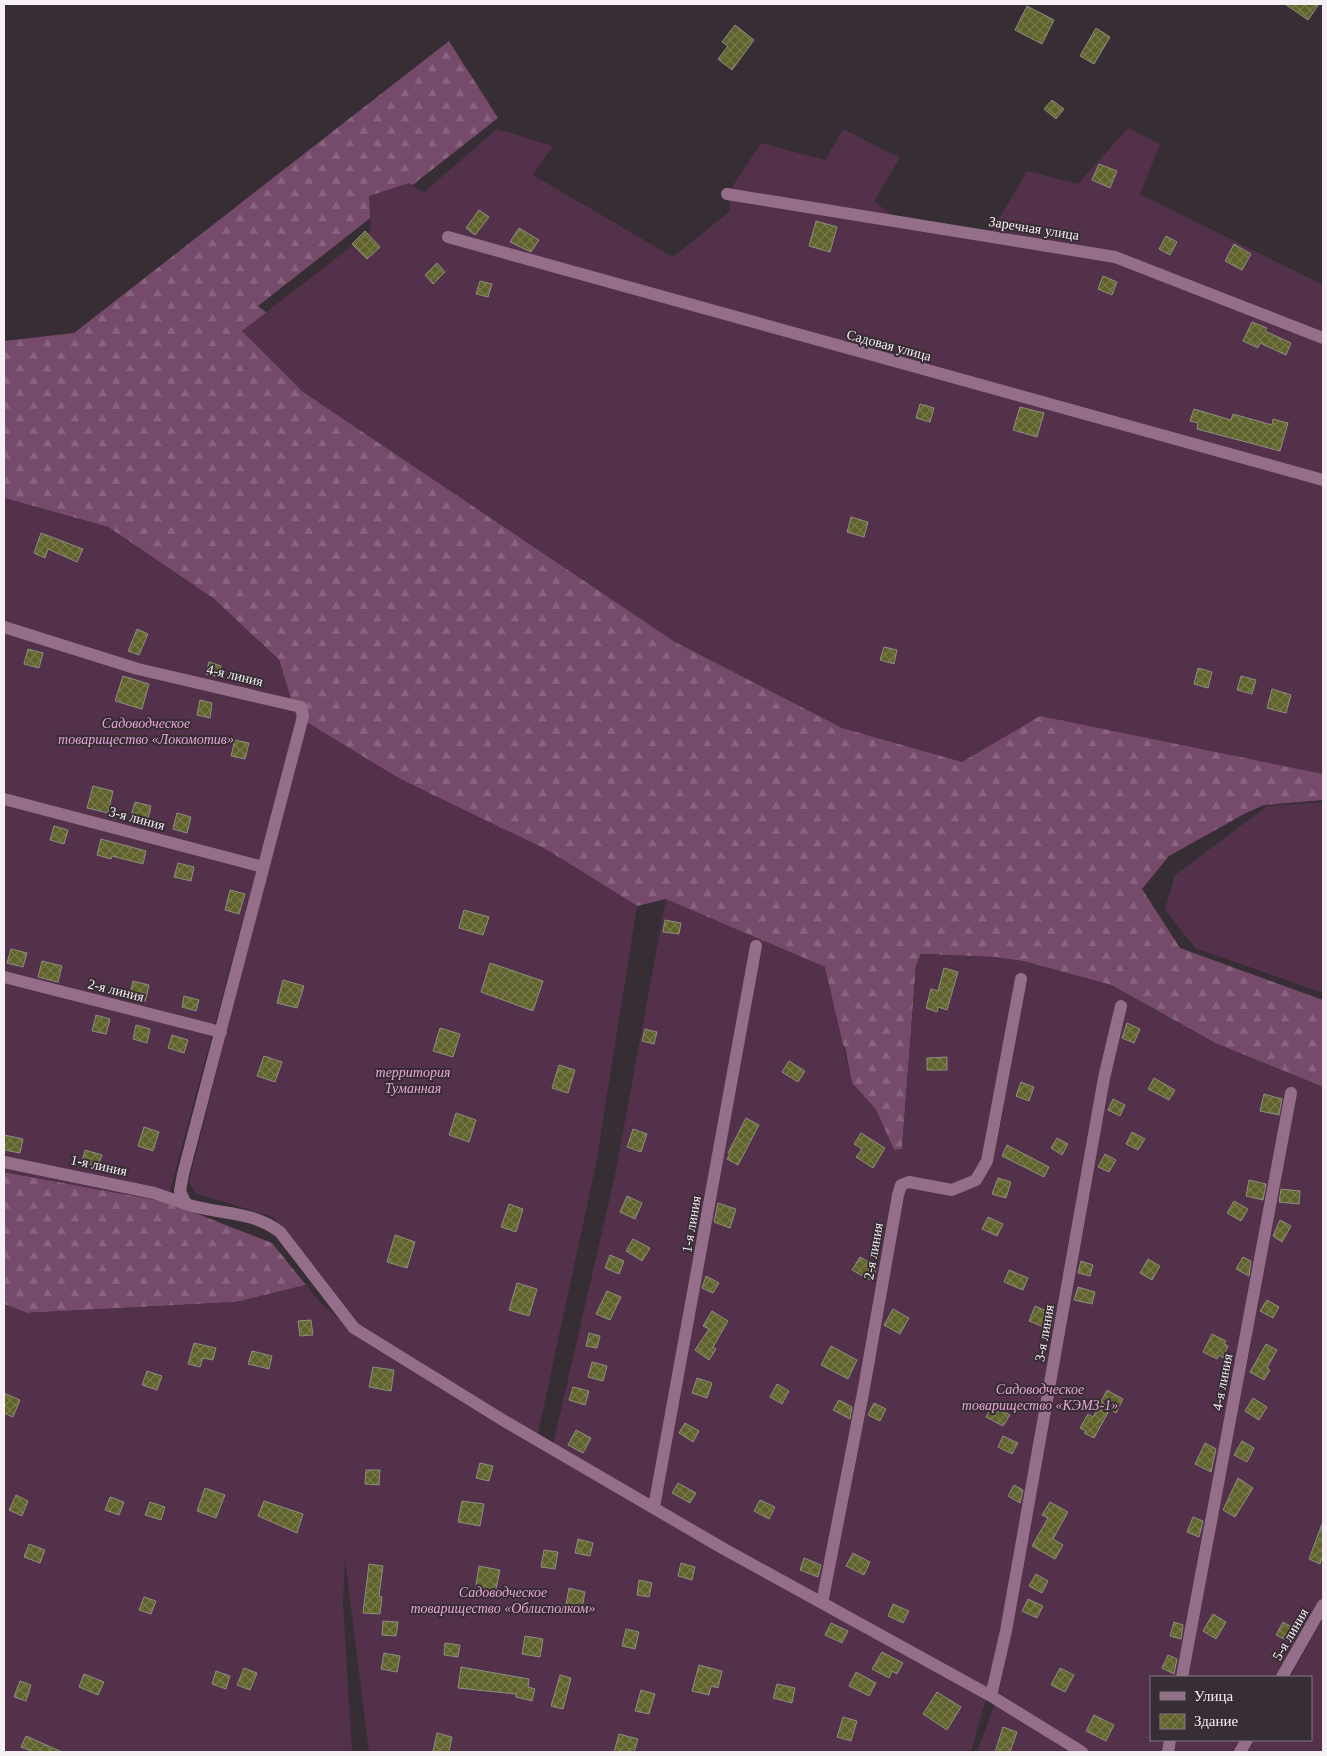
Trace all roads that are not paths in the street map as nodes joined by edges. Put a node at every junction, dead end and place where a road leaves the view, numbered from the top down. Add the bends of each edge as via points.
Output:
1 (727, 194) dead end
2 (448, 237) dead end
3 (1323, 338) edge
4 (1323, 480) edge
5 (4, 627) edge
6 (4, 798) edge
7 (263, 867) junction
8 (756, 946) dead end
9 (4, 977) edge
10 (1020, 978) dead end
11 (1122, 1006) dead end
12 (221, 1032) junction
13 (1291, 1093) dead end
14 (4, 1162) edge
15 (186, 1204) junction
16 (654, 1507) junction
17 (822, 1603) junction
18 (1323, 1605) edge
19 (1182, 1676) edge
20 (1283, 1676) edge
21 (991, 1696) junction
22 (1246, 1741) edge
23 (1082, 1752) edge
24 (1240, 1752) edge

1 - 3 street, Заречная улица via 1115,257
2 - 4 street, Садовая улица
5 - 7 street, 4-я линия via 138,669 301,707 303,716
6 - 7 street, 3-я линия
7 - 12 street
8 - 16 street, 1-я линия
9 - 12 street, 2-я линия
10 - 17 street, 2-я линия via 986,1161 976,1180 952,1190 909,1182 901,1185
11 - 21 street, 3-я линия via 1104,1078 1006,1630
12 - 15 street via 183,1174 180,1191
13 - 19 street, 4-я линия
14 - 15 street, 1-я линия via 154,1192
15 - 16 street, 1-я линия via 266,1222 280,1232 354,1328 506,1422
16 - 17 street, 1-я линия
17 - 21 street, 1-я линия
18 - 20 street, 5-я линия
21 - 23 street, 1-я линия
22 - 24 street

